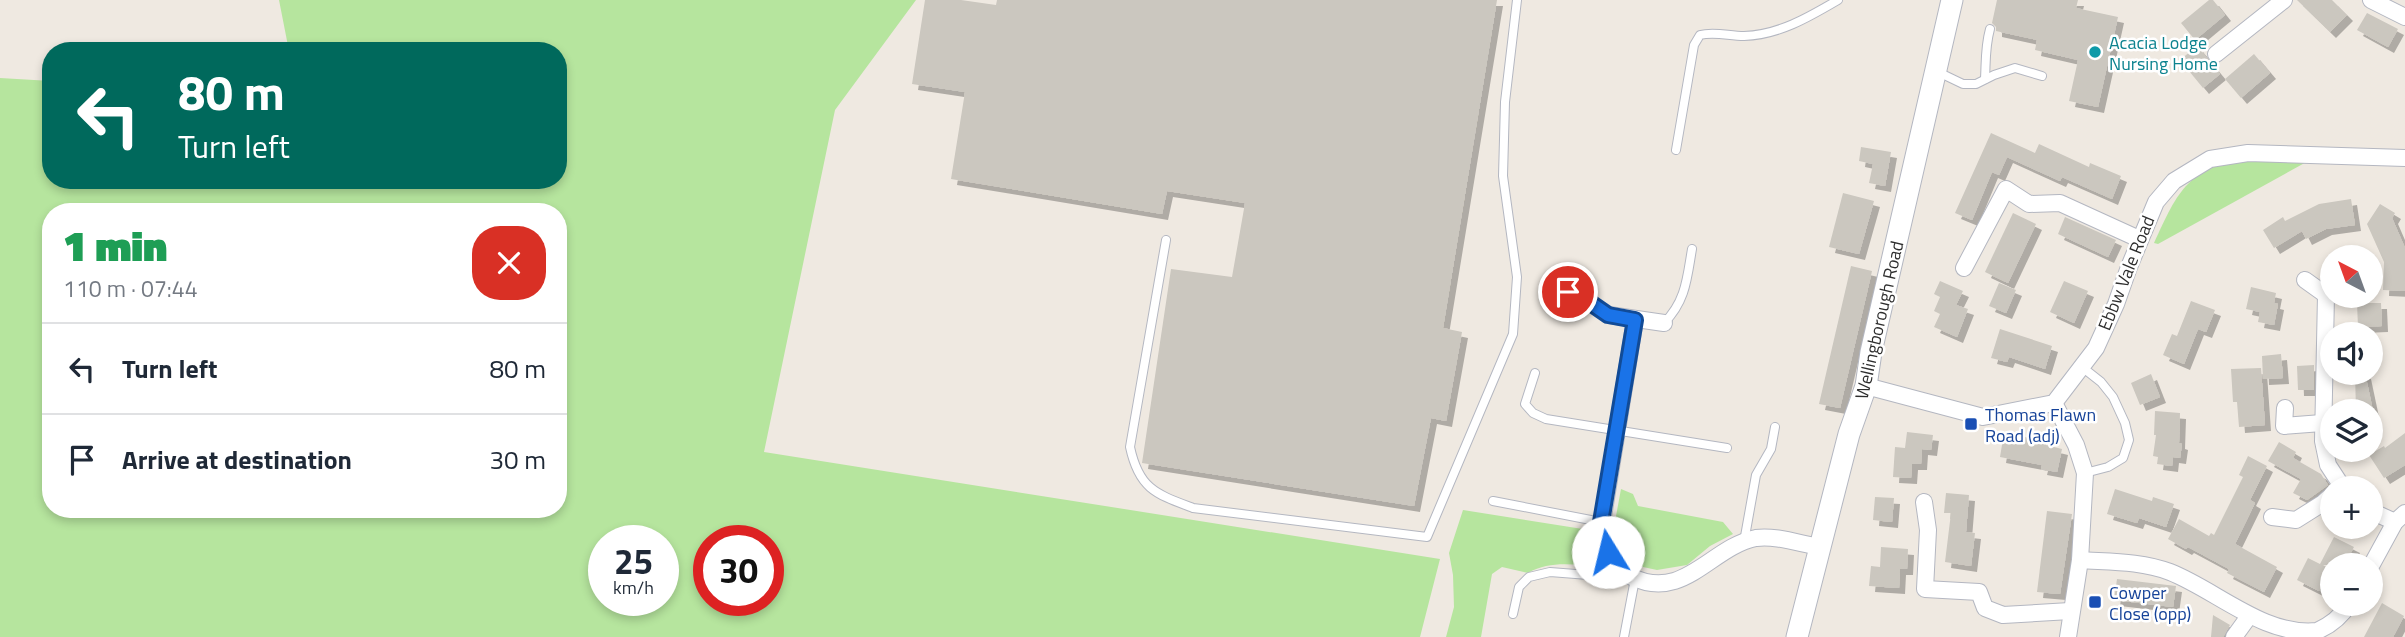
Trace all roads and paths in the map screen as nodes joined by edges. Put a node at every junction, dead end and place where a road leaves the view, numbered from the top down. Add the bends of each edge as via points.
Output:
1 (1517, 0) edge
2 (1838, 0) edge
3 (1952, 0) edge
4 (2284, 0) edge
5 (2371, 0) edge
6 (2405, 17) edge
7 (1990, 29) dead end
8 (2217, 54) dead end
9 (1935, 71) junction
10 (2042, 76) dead end
11 (1985, 79) junction
12 (1676, 150) dead end
13 (2405, 158) edge
14 (2139, 239) junction
15 (1166, 240) dead end
16 (1692, 249) dead end
17 (1964, 268) dead end
18 (2305, 280) dead end
19 (2320, 288) edge
20 (1548, 291) dead end
21 (2328, 308) edge
22 (1608, 315) joint
23 (1635, 320) junction
24 (1664, 323) joint
25 (2082, 368) junction
26 (1535, 373) dead end
27 (1866, 386) junction
28 (2323, 399) edge
29 (2054, 403) junction
30 (2285, 408) dead end
31 (2320, 423) edge
32 (1775, 426) dead end
33 (1617, 431) junction
34 (1727, 447) dead end
35 (2085, 473) junction
36 (1493, 500) dead end
37 (1924, 502) dead end
38 (2320, 503) edge
39 (2272, 517) dead end
40 (2400, 518) edge
41 (1601, 522) junction
42 (1744, 542) junction
43 (1820, 547) junction
44 (2379, 553) edge
45 (2080, 560) junction
46 (1618, 567) junction
47 (1635, 579) junction
48 (2070, 611) junction
49 (1513, 614) dead end
50 (2247, 620) junction
51 (2335, 631) edge
52 (1624, 637) edge
53 (1797, 637) edge
54 (2068, 637) edge
55 (2234, 637) edge

1 - 15 lane via 1505,102 1503,176 1517,278 1513,334 1427,537 1193,508 1158,495 1144,481 1130,447
2 - 12 lane via 1793,26 1746,36 1700,35 1694,45
3 - 9 main road, Wellingborough Road
4 - 8 street
5 - 6 street
7 - 11 lane via 1984,48
9 - 11 lane via 1962,84
9 - 27 main road, Wellingborough Road
10 - 11 lane via 2015,68
13 - 14 street, Ebbw Vale Road via 2248,153 2210,159 2174,181 2156,202
14 - 17 street via 2060,203 2029,204 2006,189
14 - 25 street, Ebbw Vale Road via 2116,304
16 - 24 lane via 1678,309
18 - 19 street
20 - 22 lane via 1582,297
21 - 28 street
22 - 23 street
23 - 24 street
23 - 33 street
25 - 29 street, Ebbw Vale Road
25 - 35 lane via 2113,397 2129,440 2123,458
26 - 33 lane via 1525,404 1532,413
27 - 29 street via 1983,417
27 - 43 main road, Wellingborough Road
29 - 35 street
30 - 31 street via 2284,426
32 - 42 lane via 1771,449 1756,475
33 - 34 lane
33 - 41 street
35 - 45 street
36 - 41 lane
37 - 48 street via 1925,589 1979,592 1985,608 2003,615
38 - 39 street via 2297,520
40 - 44 street
41 - 46 street via 1603,540
42 - 43 street via 1771,538
42 - 47 street via 1670,583
43 - 53 main road, Wellingborough Road
45 - 48 street
45 - 50 street via 2143,564 2171,573
46 - 47 street
46 - 49 lane via 1601,576 1550,572 1529,578 1519,587
47 - 52 lane
48 - 54 street
50 - 51 street via 2283,637
50 - 55 street

